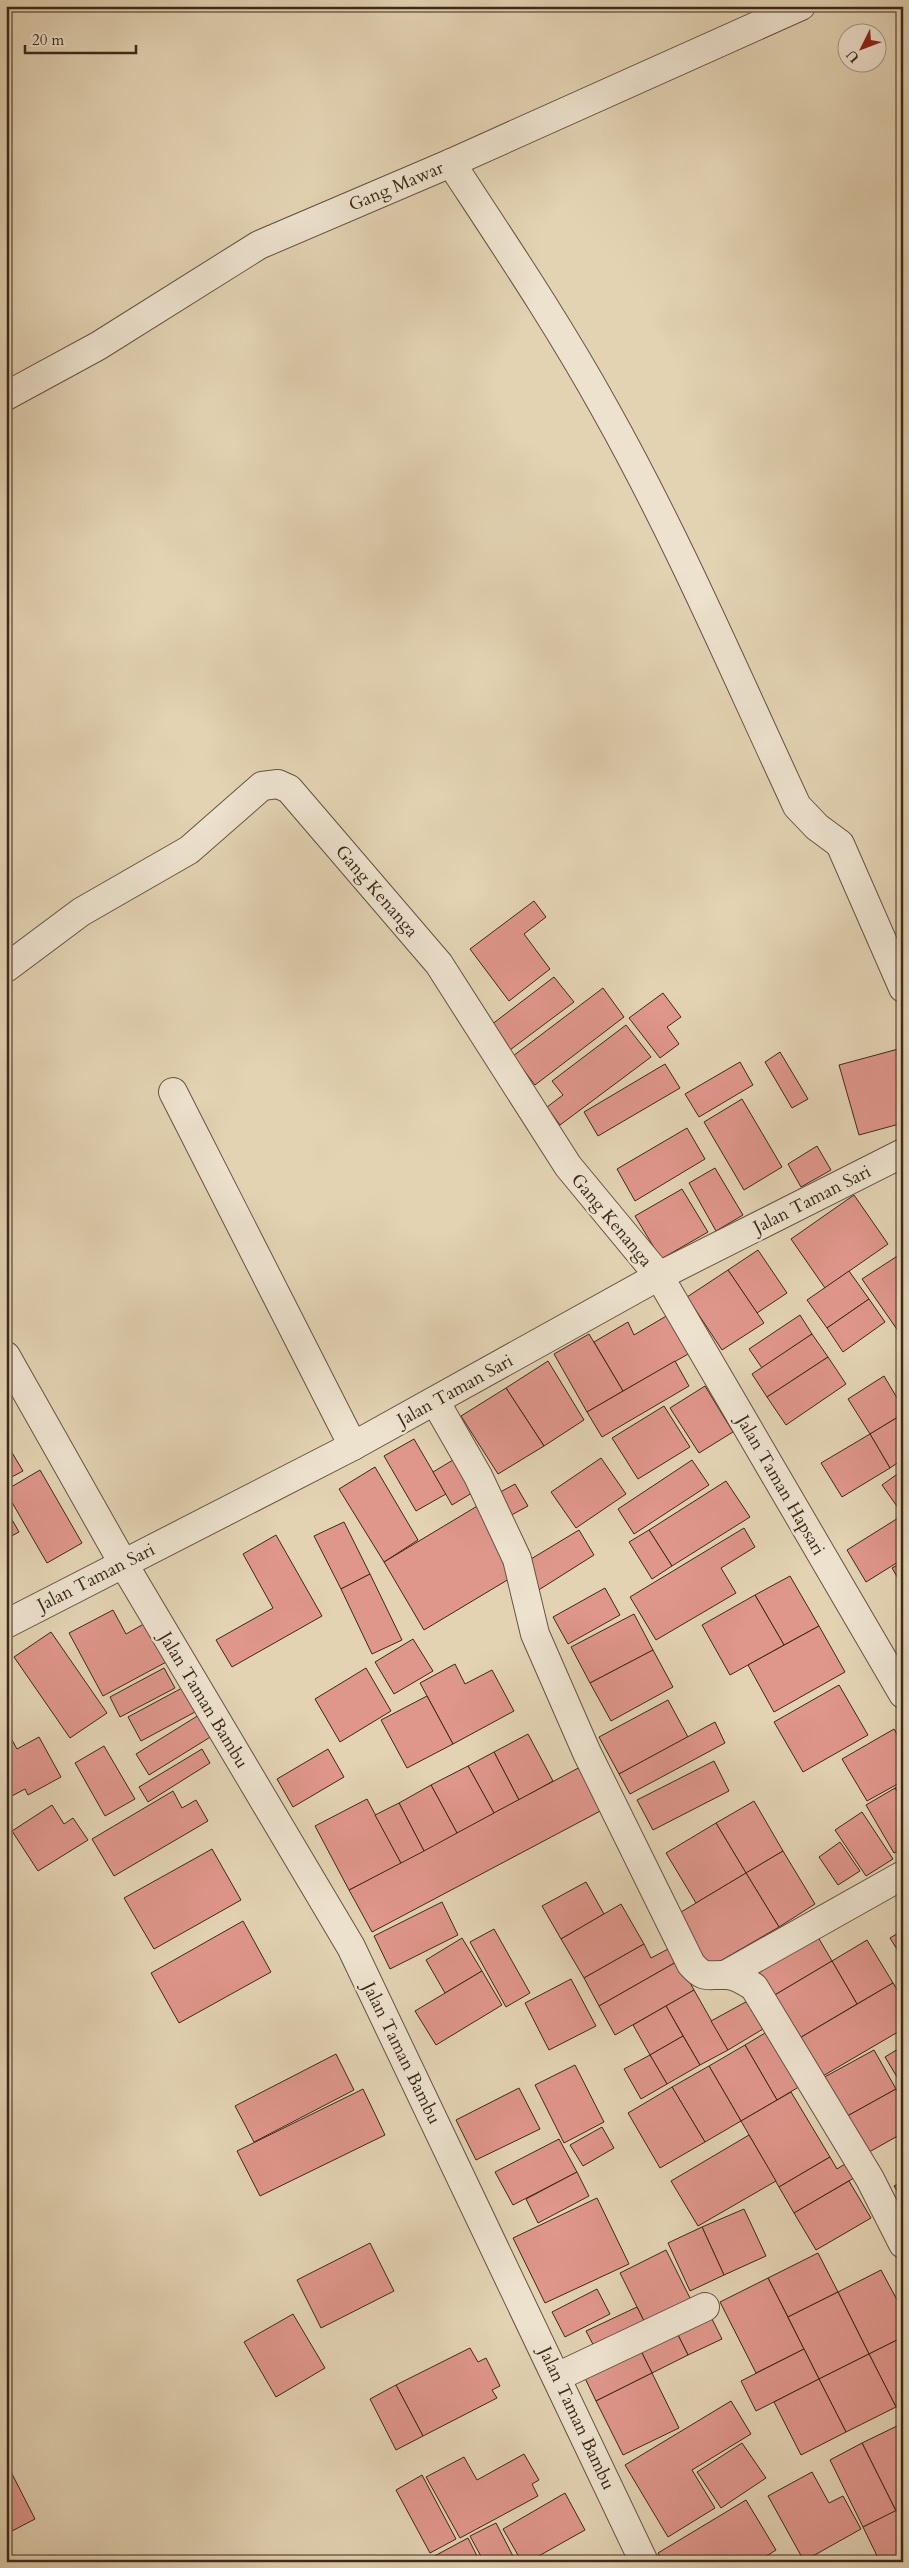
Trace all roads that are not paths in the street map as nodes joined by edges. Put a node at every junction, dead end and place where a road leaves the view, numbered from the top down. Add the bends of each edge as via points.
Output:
1 (801, 6) edge
2 (451, 163) junction
3 (6, 396) edge
4 (6, 968) edge
5 (903, 988) edge
6 (173, 1092) dead end
7 (903, 1153) edge
8 (659, 1276) junction
9 (6, 1356) edge
10 (435, 1401) junction
11 (353, 1446) junction
12 (123, 1563) junction
13 (6, 1624) edge
14 (903, 1694) edge
15 (903, 1875) edge
16 (727, 1974) junction
17 (903, 2244) edge
18 (706, 2307) dead end
19 (557, 2376) junction
20 (644, 2562) edge

1 - 2 street, Gang Mawar
2 - 3 street, Gang Mawar via 259,245 98,346
2 - 5 street via 540,298 605,409 663,518 797,806 840,844
4 - 8 street, Gang Kenanga via 81,912 189,850 262,786 278,784 289,789 440,964 568,1166
6 - 11 street
7 - 8 street, Jalan Taman Sari
8 - 10 street, Jalan Taman Sari
8 - 14 street, Jalan Taman Hapsari
9 - 12 street, Jalan Taman Bambu
10 - 11 street, Jalan Taman Sari
10 - 16 street via 478,1476 517,1559 535,1634 587,1753 691,1964 707,1977
11 - 12 street, Jalan Taman Sari
12 - 13 street, Jalan Taman Sari
12 - 19 street, Jalan Taman Bambu via 351,1947
15 - 16 street
16 - 17 street via 744,1980 759,1995 870,2180
18 - 19 street
19 - 20 street, Jalan Taman Bambu

